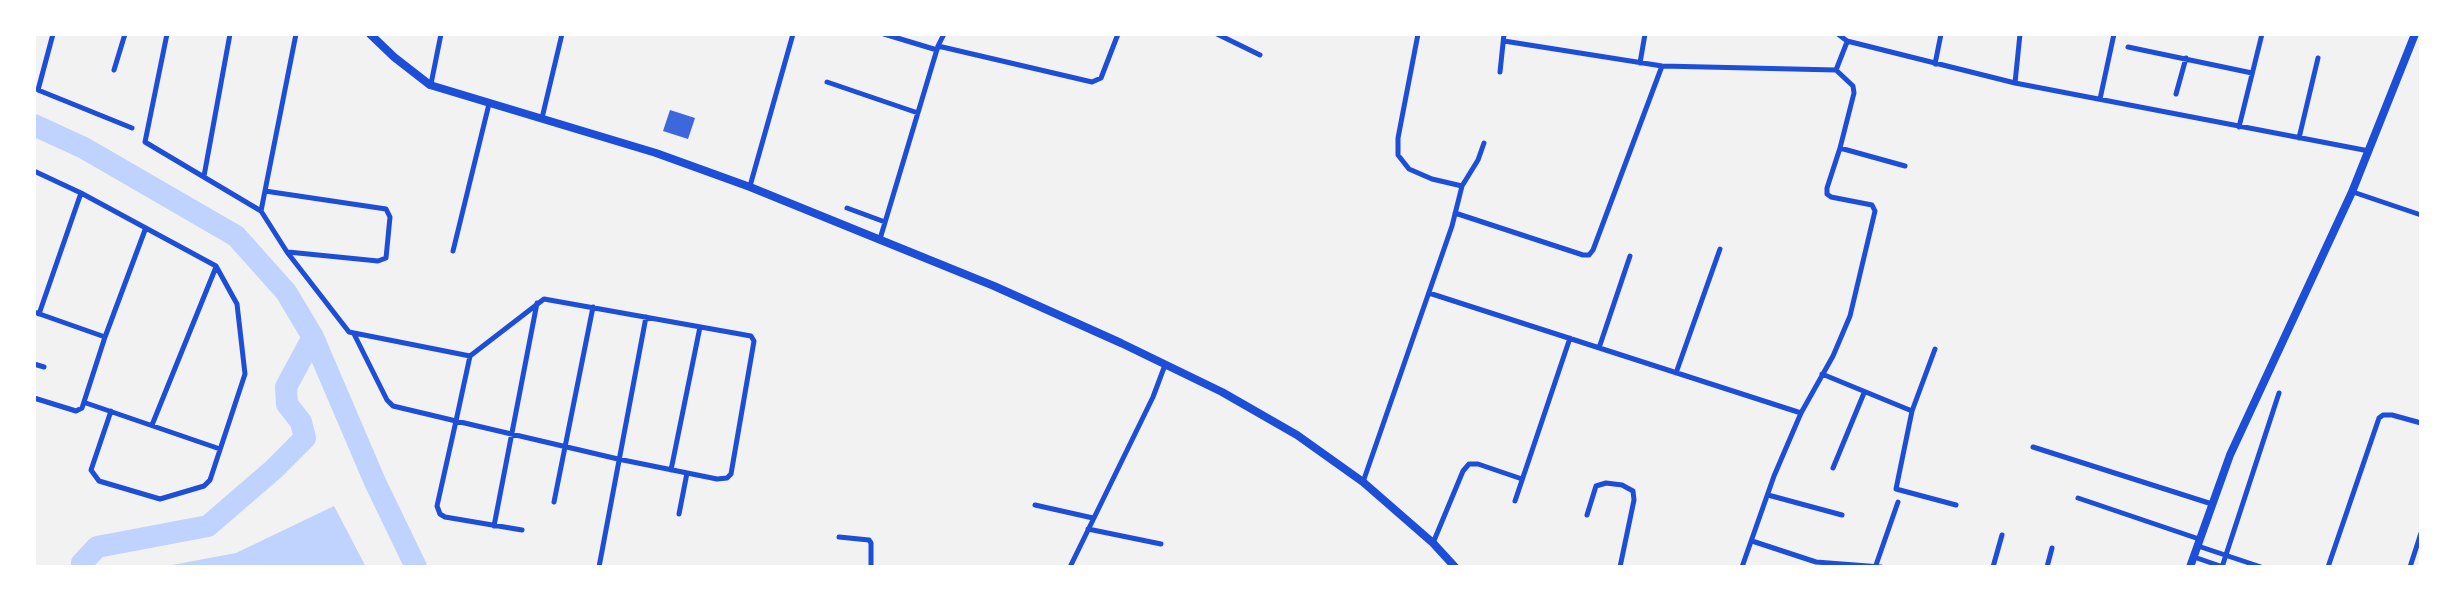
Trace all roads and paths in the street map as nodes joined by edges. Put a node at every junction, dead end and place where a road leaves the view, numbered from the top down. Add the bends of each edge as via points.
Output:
1 (53, 34) edge
2 (125, 34) edge
3 (167, 34) edge
4 (230, 34) edge
5 (296, 34) edge
6 (370, 34) edge
7 (441, 34) edge
8 (562, 34) edge
9 (793, 34) edge
10 (884, 34) edge
11 (944, 34) edge
12 (1118, 34) edge
13 (1217, 34) edge
14 (1418, 34) edge
15 (1645, 34) edge
16 (1838, 34) edge
17 (1941, 34) edge
18 (2020, 34) edge
19 (2114, 34) edge
20 (2262, 34) edge
21 (1504, 37) edge
22 (1847, 41) junction
23 (2416, 41) edge
24 (2128, 47) dead end
25 (937, 48) junction
26 (1260, 55) dead end
27 (2186, 58) junction
28 (2318, 58) dead end
29 (1640, 63) junction
30 (1935, 64) junction
31 (1662, 66) junction
32 (114, 70) dead end
33 (1836, 70) junction
34 (1500, 72) dead end
35 (2252, 73) junction
36 (827, 82) dead end
37 (2015, 83) junction
38 (430, 85) junction
39 (36, 89) edge
40 (2176, 94) dead end
41 (2100, 99) junction
42 (490, 103) junction
43 (918, 113) junction
44 (542, 118) junction
45 (2239, 127) junction
46 (132, 128) dead end
47 (2299, 138) junction
48 (1484, 143) dead end
49 (1840, 148) junction
50 (2369, 151) junction
51 (1905, 166) dead end
52 (34, 171) edge
53 (204, 176) junction
54 (1462, 186) junction
55 (750, 187) junction
56 (265, 191) junction
57 (2352, 192) junction
58 (81, 193) junction
59 (847, 208) dead end
60 (261, 211) junction
61 (1455, 213) junction
62 (2421, 215) edge
63 (885, 222) junction
64 (145, 230) junction
65 (880, 239) junction
66 (1720, 249) dead end
67 (453, 251) dead end
68 (287, 252) junction
69 (1630, 256) dead end
70 (216, 266) junction
71 (1429, 293) junction
72 (538, 302) junction
73 (593, 307) junction
74 (37, 313) edge
75 (646, 317) junction
76 (700, 327) junction
77 (354, 334) junction
78 (105, 337) junction
79 (1570, 338) junction
80 (1599, 348) junction
81 (1935, 349) dead end
82 (470, 356) junction
83 (34, 364) edge
84 (1165, 365) junction
85 (44, 367) dead end
86 (1676, 373) junction
87 (1822, 374) junction
88 (1864, 393) junction
89 (2279, 393) dead end
90 (34, 398) edge
91 (86, 403) junction
92 (111, 411) junction
93 (1912, 411) junction
94 (1801, 413) junction
95 (456, 421) junction
96 (2421, 423) edge
97 (152, 425) junction
98 (511, 435) junction
99 (566, 447) junction
100 (2033, 447) dead end
101 (220, 449) junction
102 (618, 459) junction
103 (1833, 468) dead end
104 (671, 470) junction
105 (687, 473) junction
106 (1522, 479) junction
107 (1363, 482) junction
108 (1768, 495) junction
109 (2078, 498) dead end
110 (1515, 501) dead end
111 (554, 502) dead end
112 (1898, 502) dead end
113 (2212, 504) junction
114 (1035, 505) dead end
115 (1956, 505) dead end
116 (679, 514) dead end
117 (1587, 515) dead end
118 (1842, 515) dead end
119 (1093, 518) junction
120 (494, 526) junction
121 (1088, 529) junction
122 (522, 530) dead end
123 (2002, 535) dead end
124 (2420, 536) edge
125 (839, 537) dead end
126 (1752, 541) junction
127 (1433, 543) junction
128 (2199, 543) junction
129 (1161, 544) dead end
130 (2052, 548) dead end
131 (2226, 556) junction
132 (2194, 557) junction
133 (1622, 566) edge
134 (1878, 566) edge
135 (599, 567) edge
136 (871, 567) edge
137 (1070, 567) edge
138 (1455, 567) edge
139 (1742, 567) edge
140 (1993, 567) edge
141 (2047, 567) edge
142 (2190, 567) edge
143 (2223, 567) edge
144 (2261, 567) edge
145 (2328, 567) edge
146 (2410, 567) edge

1 - 39 street
2 - 32 street
3 - 53 street via 145,142
4 - 53 street
5 - 56 street
6 - 38 main road
7 - 38 street
8 - 44 street
9 - 55 street
10 - 25 street
11 - 25 street
12 - 25 street via 1101,78 1092,82
13 - 26 street
14 - 54 street via 1398,155 1409,169
15 - 29 street
16 - 22 street
17 - 30 street
18 - 37 street
19 - 41 street
20 - 35 street
21 - 29 street
21 - 34 street
22 - 30 street
22 - 33 street
23 - 50 main road
24 - 27 street
25 - 43 street
27 - 35 street
27 - 40 street
28 - 47 street
29 - 31 street
30 - 37 street
31 - 33 street
31 - 61 street via 1589,255
33 - 49 street via 1854,93
35 - 45 street
36 - 43 street
37 - 41 street
38 - 42 main road
39 - 46 street
41 - 45 street
42 - 44 main road
42 - 67 street
43 - 63 street
44 - 55 main road
45 - 47 street
47 - 50 street
48 - 54 street
49 - 51 street
49 - 87 street via 1827,194 1872,205 1875,211 1850,316
50 - 57 main road
52 - 58 street
53 - 60 street
54 - 61 street
55 - 65 main road
56 - 60 street
56 - 68 street via 386,209 390,217 386,258 378,261
57 - 62 street
57 - 113 main road
58 - 64 street
58 - 74 street
59 - 63 street
60 - 68 street
61 - 71 street
63 - 65 street
64 - 70 street
64 - 78 street
65 - 84 main road
66 - 86 street
68 - 77 street
69 - 80 street
70 - 97 street
70 - 101 street via 237,304 245,374
71 - 79 street
71 - 107 street
72 - 73 street
72 - 82 street
72 - 98 street
73 - 75 street
73 - 99 street
74 - 78 street
75 - 76 street
75 - 102 street
76 - 104 street
76 - 105 street via 751,336 754,347 731,474 717,479
77 - 82 street
77 - 95 street via 393,406
78 - 91 street
79 - 80 street
79 - 106 street
80 - 86 street
81 - 93 street
82 - 95 street
83 - 85 street
84 - 107 main road via 1297,435
84 - 119 street
86 - 94 street
87 - 88 street
87 - 94 street
88 - 93 street
88 - 103 street
89 - 131 street
90 - 91 street via 76,411
91 - 92 street
92 - 97 street
92 - 101 street via 91,470 99,481 153,499 170,497 204,486
93 - 115 street via 1896,489
94 - 108 street
95 - 98 street
95 - 120 street via 437,506 445,517
96 - 145 street via 2392,415 2379,418
97 - 101 street
98 - 99 street
98 - 120 street
99 - 102 street
99 - 111 street
100 - 113 street
102 - 104 street
102 - 135 street
104 - 105 street
105 - 116 street
106 - 110 street
106 - 127 street via 1469,464
107 - 127 main road
108 - 118 street
108 - 126 street
109 - 128 street
112 - 134 street
113 - 128 main road
114 - 119 street
117 - 133 street via 1596,486 1622,485 1633,491
119 - 121 street
120 - 122 street
121 - 129 street
121 - 137 street
123 - 140 street
124 - 146 street
125 - 136 street via 869,540
126 - 134 street via 1816,562
126 - 139 street
127 - 138 main road
128 - 131 street
128 - 132 main road
130 - 141 street
131 - 143 street
131 - 144 street
132 - 142 main road
132 - 143 street

